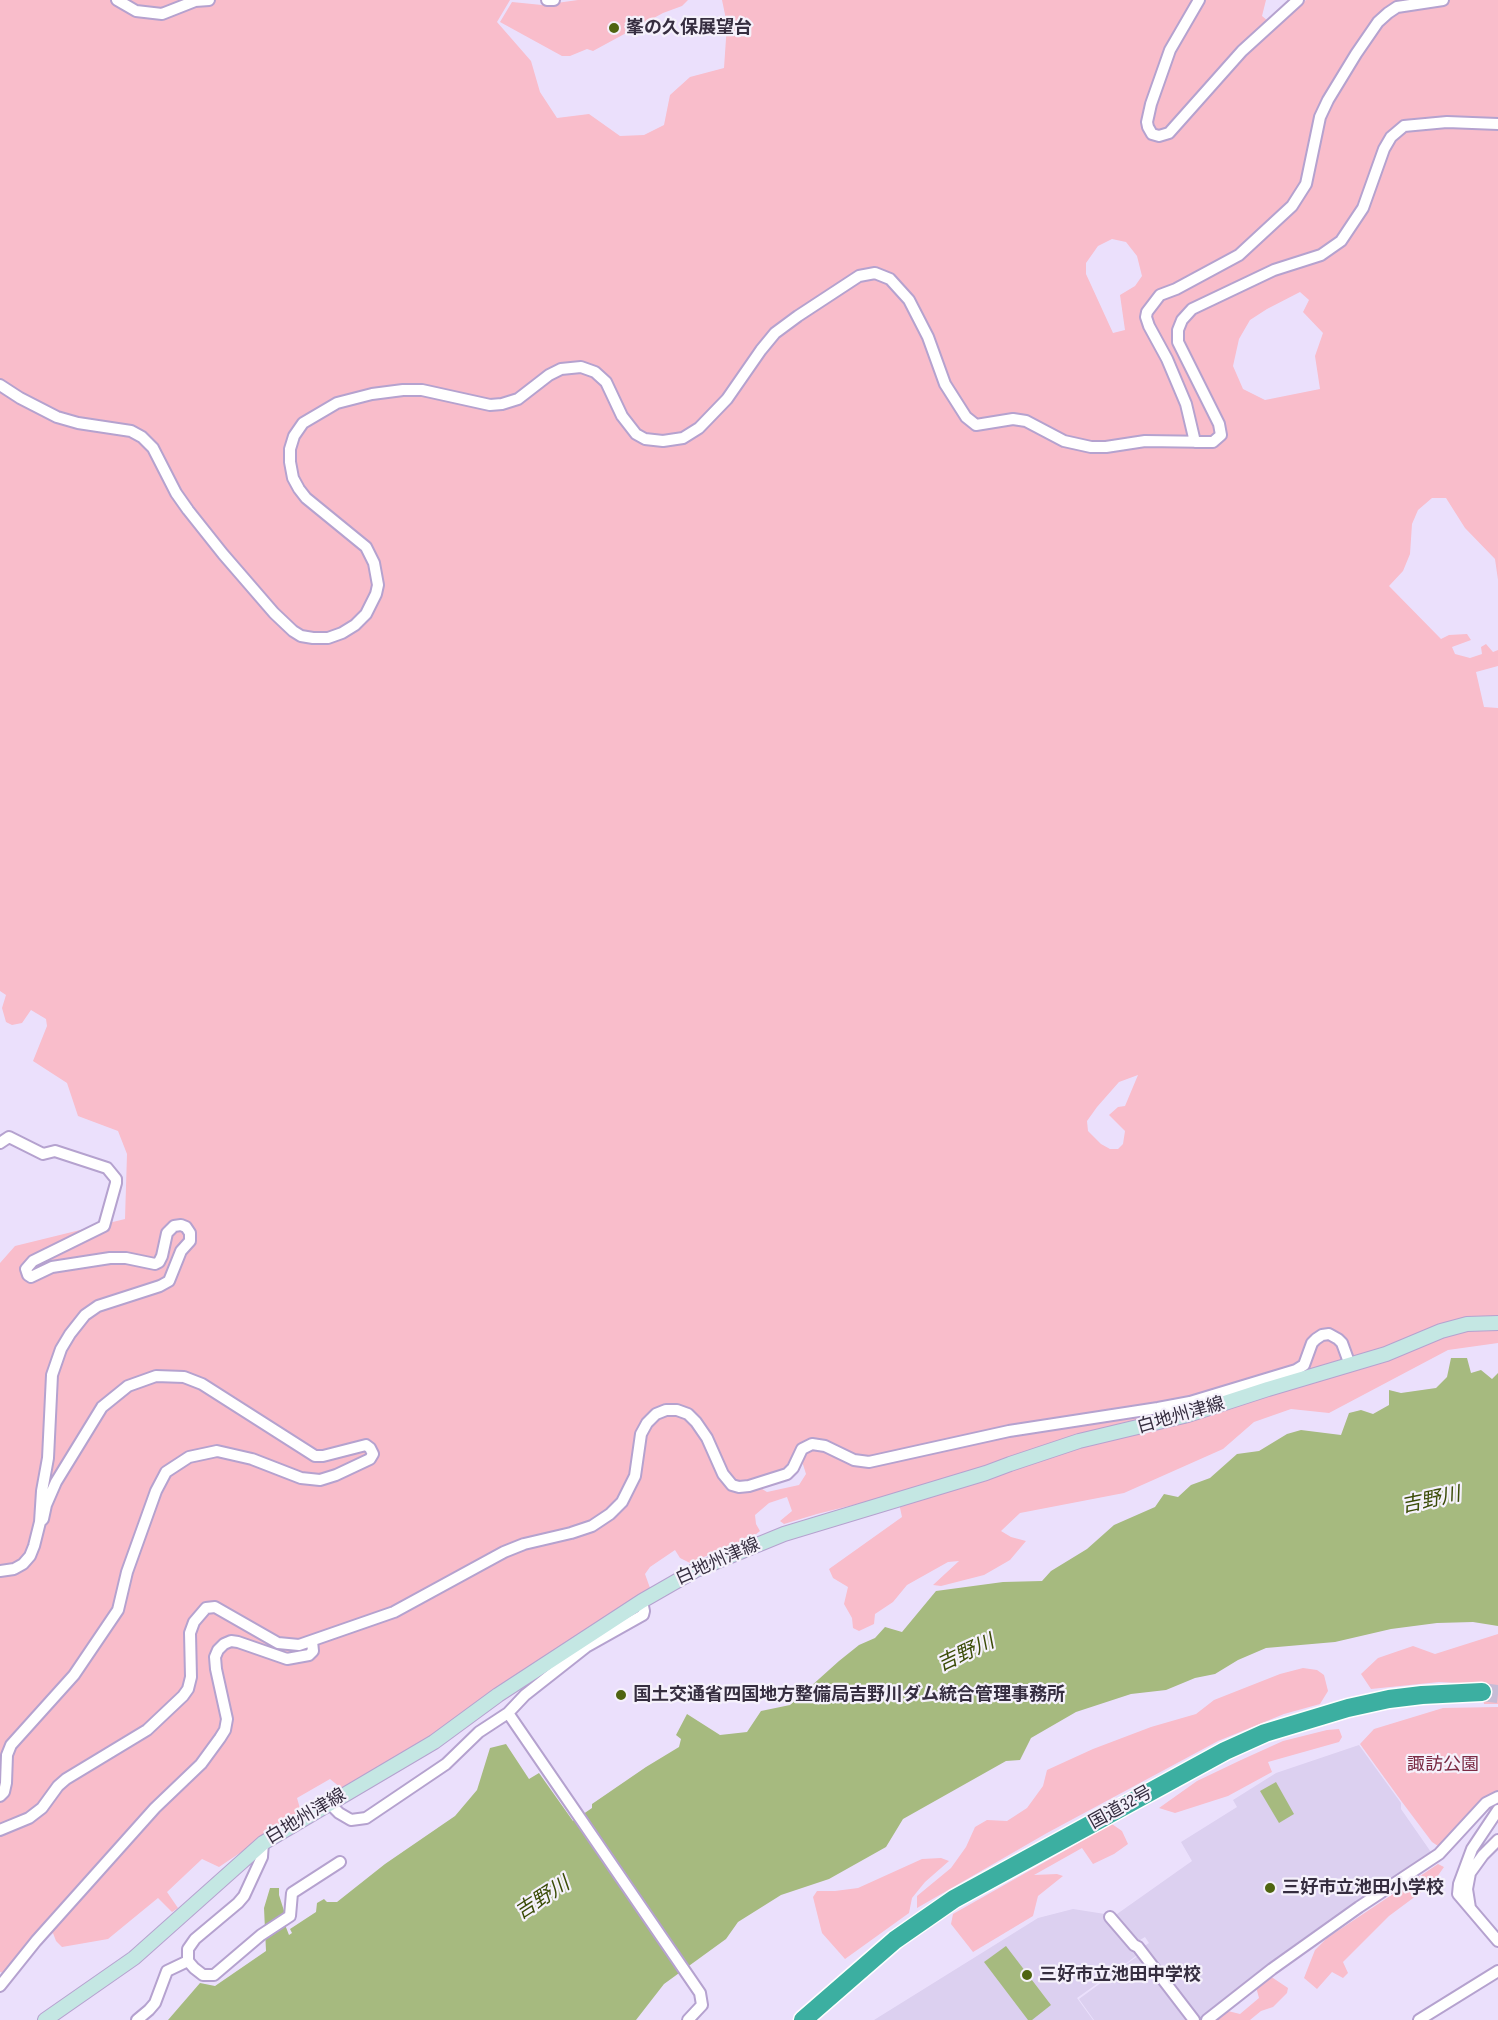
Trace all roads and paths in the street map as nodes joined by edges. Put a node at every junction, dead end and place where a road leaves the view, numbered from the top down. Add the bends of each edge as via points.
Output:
1 (117, 0) edge
2 (209, 0) edge
3 (548, 0) edge
4 (554, 0) edge
5 (1199, 0) edge
6 (1298, 0) edge
7 (1443, 0) edge
8 (1498, 124) edge
9 (0, 385) edge
10 (1195, 442) junction
11 (0, 1143) edge
12 (1498, 1323) edge
13 (1350, 1365) junction
14 (40, 1522) junction
15 (0, 1571) edge
16 (642, 1601) junction
17 (312, 1641) junction
18 (1482, 1692) tunnel mouth
19 (508, 1713) junction
20 (0, 1796) edge
21 (1498, 1797) edge
22 (329, 1803) junction
23 (1498, 1809) edge
24 (0, 1830) edge
25 (1498, 1840) edge
26 (263, 1843) junction
27 (340, 1862) dead end
28 (1470, 1908) junction
29 (1110, 1917) dead end
30 (1498, 1941) edge
31 (188, 1961) junction
32 (1498, 1971) edge
33 (0, 1986) edge
34 (45, 2020) edge
35 (137, 2020) edge
36 (688, 2020) edge
37 (803, 2020) edge
38 (1194, 2020) edge
39 (1207, 2020) edge
40 (1419, 2020) edge

1 - 2 street via 136,11 162,14 195,1
3 - 4 street
5 - 6 street via 1170,50 1151,104 1147,122 1152,134 1169,134 1242,51
7 - 10 street via 1397,7 1378,22 1320,117 1306,184 1292,206 1239,255 1160,295 1151,305 1146,317 1186,404
8 - 10 street via 1447,122 1404,126 1384,149 1363,208 1341,241 1321,255 1247,282 1192,309 1182,320 1178,342 1221,432 1213,442
9 - 10 street via 57,417 131,431 142,437 153,448 176,493 223,554 293,631 313,638 328,638 355,625 371,605 378,585 366,547 306,498 293,478 290,449 294,436 313,416 353,398 403,390 502,404 518,399 561,369 581,367 606,382 622,416 636,434 663,441 682,438 699,428 728,399 775,333 866,273 890,279 909,300 945,384 966,417 976,425 1012,419 1026,421 1064,441 1091,447 1145,441
11 - 14 street via 9,1137 43,1154 55,1151 107,1168 116,1179 104,1226 33,1260 27,1269 31,1277 52,1267 110,1258 155,1264 162,1256 167,1233 174,1226 186,1227 190,1233 190,1241 169,1281 91,1309 61,1349 52,1375
12 - 13 main road, 白地州津線 via 1447,1329
13 - 16 main road, 白地州津線 via 1188,1415 1080,1441 784,1534 696,1570
13 - 17 street via 1342,1343 1329,1334 1322,1335 1312,1343 1304,1365 1296,1370 1190,1402 1009,1431 869,1462 812,1444 802,1449 787,1474 740,1487 732,1485 723,1474 696,1422 688,1414 666,1410 656,1414 641,1434 635,1476 622,1502 592,1526 504,1552 394,1612
14 - 15 street via 30,1556 14,1569
14 - 20 street via 56,1482 102,1407 128,1386 156,1376 184,1377 208,1387 315,1456 366,1445 373,1454 370,1459 320,1480 301,1478 252,1459 217,1451 189,1457 166,1472 127,1572 118,1610 74,1675 11,1745 6,1784
16 - 19 street via 643,1615 586,1647
16 - 22 main road, 白地州津線 via 498,1695 434,1743
17 - 24 street via 299,1645 278,1643 215,1607 206,1608 190,1633 191,1677 183,1696 147,1730 66,1779 29,1818
17 - 33 street via 313,1651 309,1654 287,1659 238,1641 224,1644 215,1657 226,1719 220,1738 201,1764 155,1808
18 - 37 highway, 国道32号 via 1422,1695 1348,1708 1265,1733 1225,1751 954,1899 895,1940
19 - 22 street via 479,1732 446,1764 366,1818 351,1820
19 - 36 street via 700,1993 702,2005
21 - 39 street via 1486,1803 1438,1854 1272,1969
22 - 26 main road, 白地州津線
23 - 28 street via 1472,1849 1459,1884 1458,1894
25 - 28 street via 1470,1873
26 - 31 street via 244,1896 190,1944
26 - 34 main road, 白地州津線 via 134,1958
27 - 31 street via 292,1893 290,1916 214,1975 203,1974
28 - 30 street
29 - 38 street
31 - 35 street via 167,1971 155,2003
32 - 40 street

